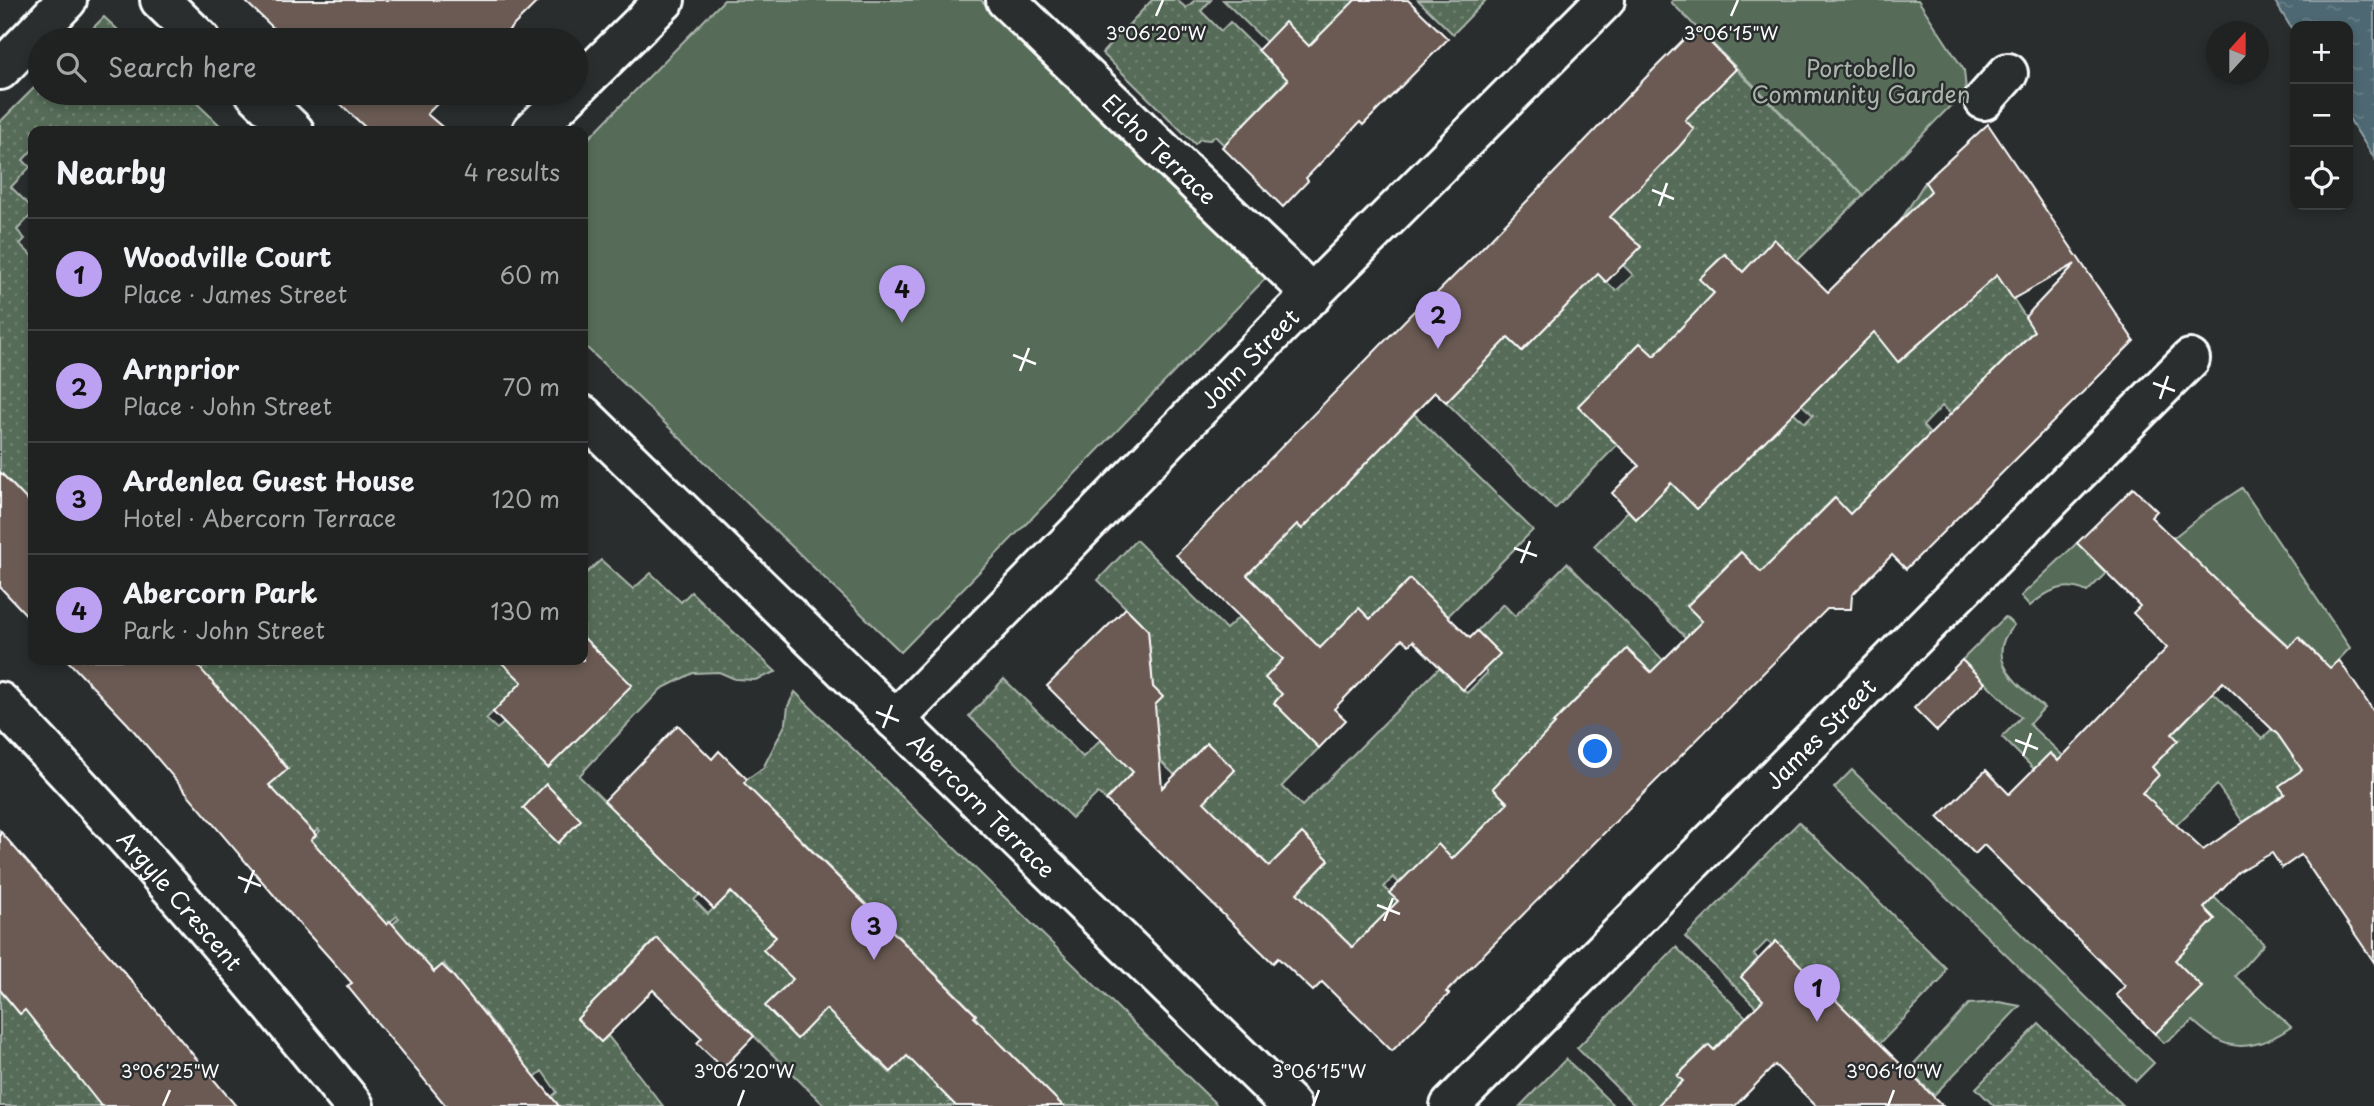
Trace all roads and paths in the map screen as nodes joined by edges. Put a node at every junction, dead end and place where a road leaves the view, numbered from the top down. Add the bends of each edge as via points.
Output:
1 (67, 0) edge
2 (160, 0) edge
3 (666, 0) edge
4 (1006, 0) edge
5 (1605, 0) edge
6 (40, 28) edge
7 (189, 28) edge
8 (28, 41) edge
9 (0, 70) edge
10 (588, 76) edge
11 (267, 105) edge
12 (559, 105) edge
13 (289, 126) edge
14 (537, 126) edge
15 (1313, 295) junction
16 (2180, 369) dead end
17 (588, 420) edge
18 (0, 702) edge
19 (895, 720) junction
20 (354, 1106) edge
21 (1291, 1106) edge
22 (1450, 1106) edge

1 - 6 street
2 - 7 street
3 - 10 street
4 - 15 street, Elcho Terrace
5 - 15 street, John Street
8 - 9 street
11 - 13 street
12 - 14 street
15 - 19 street, John Street
16 - 22 street, James Street
17 - 19 street, Abercorn Terrace
18 - 20 street, Argyle Crescent via 97,806
19 - 21 street, Abercorn Terrace

